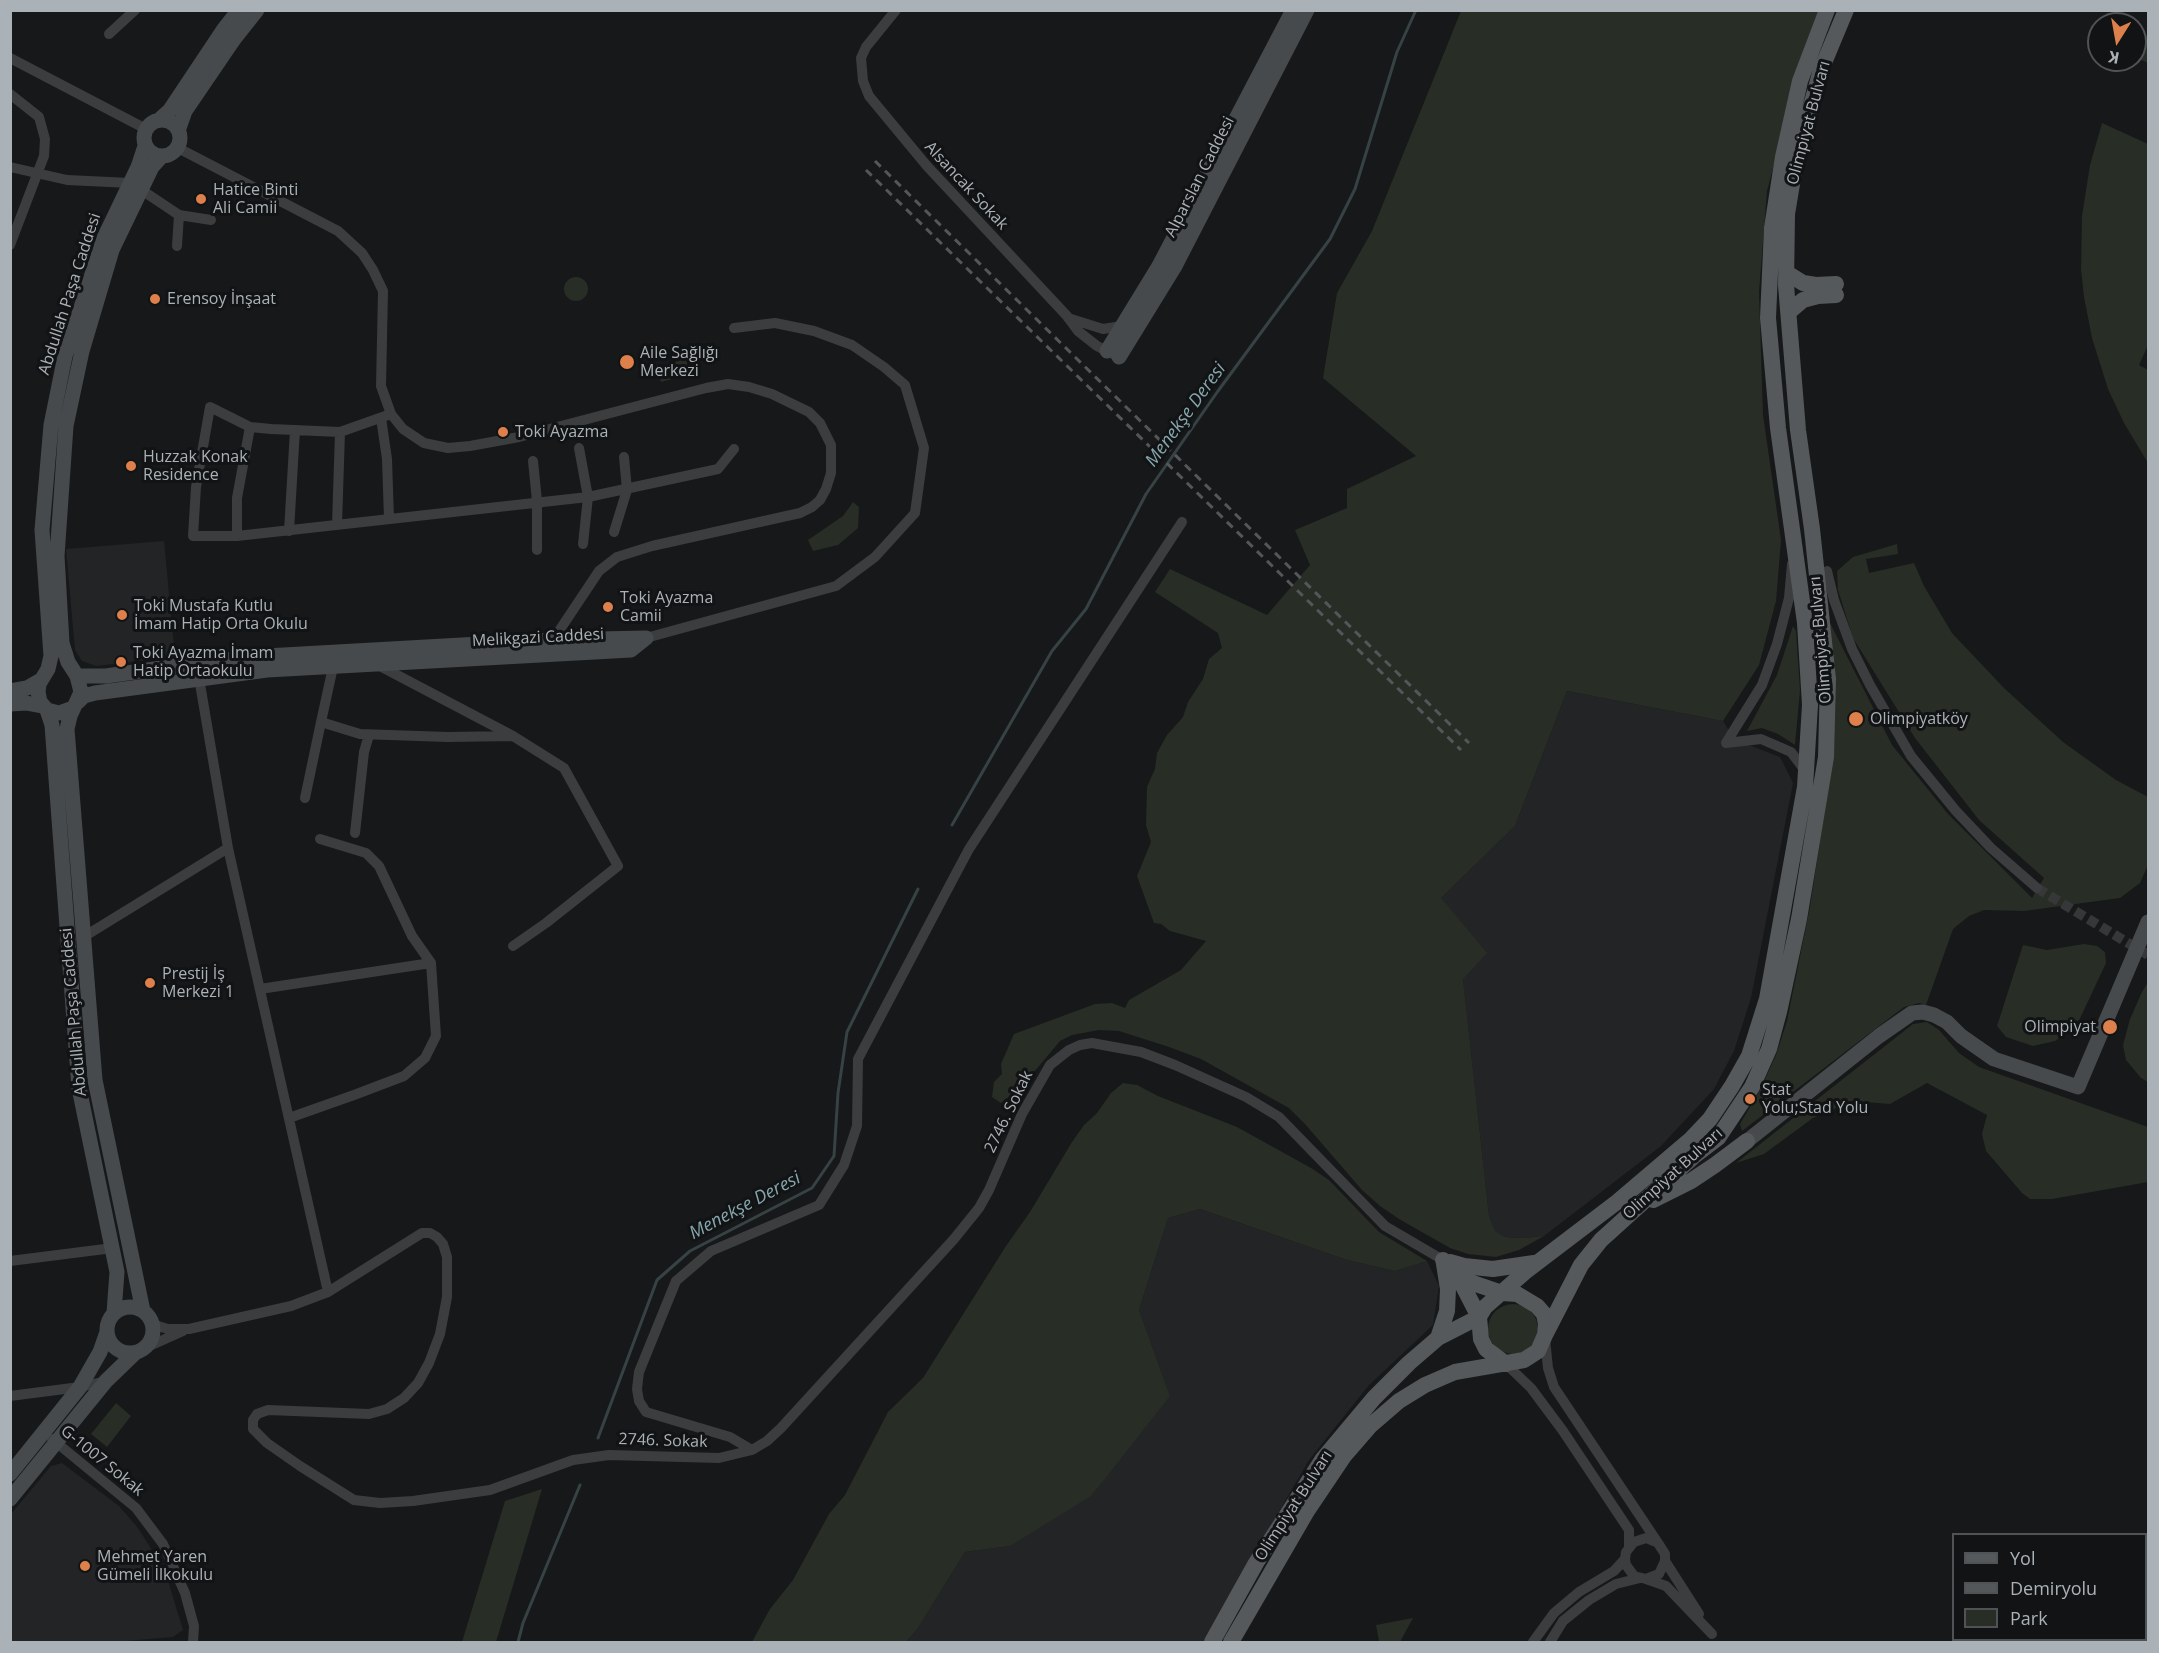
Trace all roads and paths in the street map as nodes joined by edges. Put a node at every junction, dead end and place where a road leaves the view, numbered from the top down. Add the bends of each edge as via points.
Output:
1 (135, 10) edge
2 (239, 10) edge
3 (257, 10) edge
4 (896, 10) edge
5 (1293, 10) edge
6 (1307, 10) edge
7 (1827, 10) edge
8 (1846, 10) edge
9 (109, 34) dead end
10 (12, 63) edge
11 (10, 94) edge
12 (160, 119) junction
13 (179, 128) junction
14 (146, 129) junction
15 (145, 146) junction
16 (178, 148) junction
17 (162, 156) junction
18 (10, 167) edge
19 (36, 173) junction
20 (135, 186) junction
21 (179, 215) junction
22 (211, 220) dead end
23 (10, 246) edge
24 (177, 246) dead end
25 (1787, 273) junction
26 (1788, 312) junction
27 (1068, 318) junction
28 (1122, 326) junction
29 (734, 328) dead end
30 (1113, 354) junction
31 (386, 416) junction
32 (250, 427) junction
33 (295, 430) junction
34 (340, 432) junction
35 (579, 448) dead end
36 (734, 449) dead end
37 (624, 457) dead end
38 (533, 460) dead end
39 (627, 490) junction
40 (588, 497) junction
41 (537, 501) junction
42 (389, 519) junction
43 (1182, 522) dead end
44 (337, 525) junction
45 (289, 531) junction
46 (615, 532) dead end
47 (1794, 533) junction
48 (237, 536) junction
49 (583, 544) dead end
50 (537, 550) dead end
51 (1827, 571) dead end
52 (646, 638) joint
53 (551, 647) junction
54 (377, 658) junction
55 (333, 667) junction
56 (75, 674) junction
57 (43, 677) junction
58 (199, 678) junction
59 (10, 691) edge
60 (10, 704) edge
61 (75, 705) junction
62 (45, 708) junction
63 (321, 722) junction
64 (369, 735) junction
65 (513, 736) junction
66 (1806, 772) junction
67 (305, 798) dead end
68 (355, 833) dead end
69 (320, 839) dead end
70 (228, 848) junction
71 (2037, 888) tunnel mouth
72 (2148, 922) edge
73 (85, 936) junction
74 (513, 946) dead end
75 (431, 963) junction
76 (260, 989) junction
77 (289, 1118) junction
78 (1726, 1125) junction
79 (1747, 1141) junction
80 (1693, 1157) junction
81 (1666, 1162) junction
82 (1634, 1210) junction
83 (113, 1248) junction
84 (1443, 1260) junction
85 (10, 1261) edge
86 (1537, 1263) junction
87 (328, 1292) junction
88 (1502, 1293) junction
89 (114, 1313) junction
90 (148, 1316) junction
91 (1479, 1317) junction
92 (189, 1329) junction
93 (107, 1332) junction
94 (1545, 1335) junction
95 (1438, 1338) junction
96 (140, 1350) junction
97 (1506, 1364) junction
98 (106, 1381) junction
99 (80, 1387) junction
100 (10, 1396) edge
101 (51, 1438) junction
102 (752, 1450) junction
103 (10, 1474) edge
104 (10, 1499) edge
105 (1658, 1543) junction
106 (1629, 1546) junction
107 (1625, 1558) junction
108 (1665, 1561) junction
109 (1643, 1579) junction
110 (193, 1642) edge
111 (1212, 1642) edge
112 (1231, 1642) edge
113 (1533, 1642) edge
114 (1550, 1642) edge

1 - 9 street
2 - 12 main road
3 - 13 main road via 185,111
4 - 27 street, Alsancak Sokak via 861,58 869,96 927,166
5 - 28 main road, Alparslan Caddesi via 1159,267
6 - 30 main road, Alparslan Caddesi via 1175,266
7 - 47 main road, Olimpiyat Bulvarı via 1800,81 1772,228 1768,318 1778,428
8 - 25 main road, Olimpiyat Bulvarı via 1821,70 1796,160 1787,214
10 - 14 street
11 - 19 street via 39,117 45,139 44,156
12 - 13 main road
12 - 14 main road
13 - 16 main road
14 - 15 main road
15 - 17 main road
15 - 20 main road, Abdullah Paşa Caddesi
16 - 17 main road
16 - 31 street via 338,231 362,253 383,291 381,386
17 - 20 main road, Abdullah Paşa Caddesi
18 - 19 street
19 - 20 street
19 - 23 street
20 - 21 street
20 - 56 main road, Abdullah Paşa Caddesi via 82,351 66,426 57,556 62,643
20 - 57 main road, Abdullah Paşa Caddesi via 104,238 65,356 51,424 42,530 51,656
21 - 22 street
21 - 24 street
25 - 26 main road, Olimpiyat Bulvarı
25 - 26 main road via 1803,283 1836,290 1803,300
26 - 78 main road, Olimpiyat Bulvarı via 1828,679 1826,757 1799,919 1769,1049 1752,1087
27 - 28 street via 1103,329
27 - 30 street, Alsancak Sokak via 1096,346
28 - 30 main road, Alparslan Caddesi
29 - 52 street via 775,323 814,331 852,345 905,385 924,448 915,513 875,557 837,586
31 - 34 street
31 - 42 street
31 - 53 street via 424,443 448,448 519,437 706,388 738,384 794,404 820,423 831,445 831,474 820,500 812,507 617,557 599,571
32 - 33 street
32 - 48 street via 237,498
32 - 48 street via 210,407 196,487 193,536
33 - 34 street
33 - 45 street
34 - 44 street
35 - 40 street
36 - 39 street via 718,469
37 - 39 street
38 - 41 street
39 - 40 street
39 - 46 street
40 - 41 street
40 - 49 street
41 - 42 street
41 - 50 street
42 - 44 street
43 - 102 street via 952,879 858,1059 857,1126 844,1166 819,1205 711,1251 676,1281 639,1372 639,1401 646,1412 730,1437
44 - 45 street
45 - 48 street
47 - 66 main road, Olimpiyat Bulvarı via 1809,694
47 - 66 street via 1789,598 1777,644 1762,686 1726,743 1761,739 1791,752
51 - 71 street via 1852,649 1911,756 1991,848
52 - 53 main road, Melikgazi Caddesi via 631,650
53 - 54 main road, Melikgazi Caddesi
54 - 55 main road, Melikgazi Caddesi
54 - 56 main road, Melikgazi Caddesi via 266,656 106,675
54 - 65 street
55 - 58 main road, Melikgazi Caddesi
55 - 63 street
56 - 57 main road via 56,669
56 - 61 main road, Abdullah Paşa Caddesi via 81,692
57 - 59 main road via 27,688
57 - 62 main road, Abdullah Paşa Caddesi via 38,692
58 - 61 main road, Melikgazi Caddesi via 96,693 84,696
58 - 70 street
60 - 62 main road
61 - 62 main road via 59,713
61 - 73 main road, Abdullah Paşa Caddesi via 67,729
62 - 83 main road, Abdullah Paşa Caddesi via 52,725 79,1088
63 - 64 street
63 - 67 street
64 - 65 street
64 - 68 street
65 - 74 street via 564,768 618,866
66 - 81 main road, Olimpiyat Bulvarı via 1767,999 1749,1056 1710,1119
69 - 75 street via 366,853 379,866 412,936
70 - 73 street
70 - 76 street
72 - 79 main road via 2078,1087 1994,1059 1947,1022 1923,1012 1912,1013
73 - 90 main road, Abdullah Paşa Caddesi via 95,1080
75 - 76 street
75 - 77 street via 436,1036 425,1058 404,1076
76 - 77 street
77 - 87 street
78 - 79 main road via 1728,1134
78 - 80 main road, Olimpiyat Bulvarı via 1718,1138
79 - 80 main road
79 - 82 main road via 1690,1181
80 - 81 main road
80 - 82 main road, Olimpiyat Bulvarı
81 - 86 main road, Olimpiyat Bulvarı
82 - 94 main road, Olimpiyat Bulvarı via 1581,1265
83 - 85 street
83 - 89 main road, Abdullah Paşa Caddesi via 117,1272
84 - 86 main road via 1485,1269
84 - 88 main road via 1467,1281
84 - 91 main road via 1462,1284
84 - 95 main road via 1447,1311
84 - 102 street, 2746. Sokak via 1385,1226 1279,1117 1246,1097 1141,1052 1092,1043 1080,1045 1050,1065 1022,1114 989,1190 960,1232 781,1428
86 - 88 main road, Olimpiyat Bulvarı
87 - 92 street, 2746. Sokak via 291,1306
87 - 102 street, 2746. Sokak via 422,1233 430,1233 443,1244 448,1277 440,1334 418,1383 404,1398 369,1414 268,1410 253,1420 253,1429 267,1443 354,1500 413,1501 490,1490 573,1460 609,1455 719,1458
88 - 91 main road
88 - 94 main road via 1517,1293 1537,1306 1544,1314
89 - 90 main road via 128,1306
89 - 93 main road
90 - 92 street via 158,1326
90 - 96 main road via 153,1333
91 - 95 main road, Olimpiyat Bulvarı
91 - 97 main road via 1486,1349
92 - 96 street
93 - 96 main road via 117,1349 129,1353
93 - 99 main road
94 - 97 main road via 1532,1356
94 - 105 street via 1554,1387
95 - 111 main road, Olimpiyat Bulvarı via 1374,1398 1322,1460 1256,1563
96 - 98 main road
97 - 106 street via 1531,1388 1563,1431 1629,1530
97 - 112 main road, Olimpiyat Bulvarı via 1455,1372 1425,1385 1370,1426 1344,1456 1307,1511
98 - 99 street
98 - 101 main road
99 - 100 street
99 - 101 main road
101 - 103 main road
101 - 104 main road
101 - 110 street, G-1007 Sokak via 136,1508 163,1544 185,1593 194,1626
105 - 106 street via 1646,1538
105 - 108 street
106 - 107 street
107 - 109 street via 1629,1571
107 - 113 street via 1614,1571 1554,1613
108 - 109 street via 1659,1574
108 - 109 street via 1712,1634 1666,1586
109 - 114 street via 1616,1584 1589,1600 1563,1621

